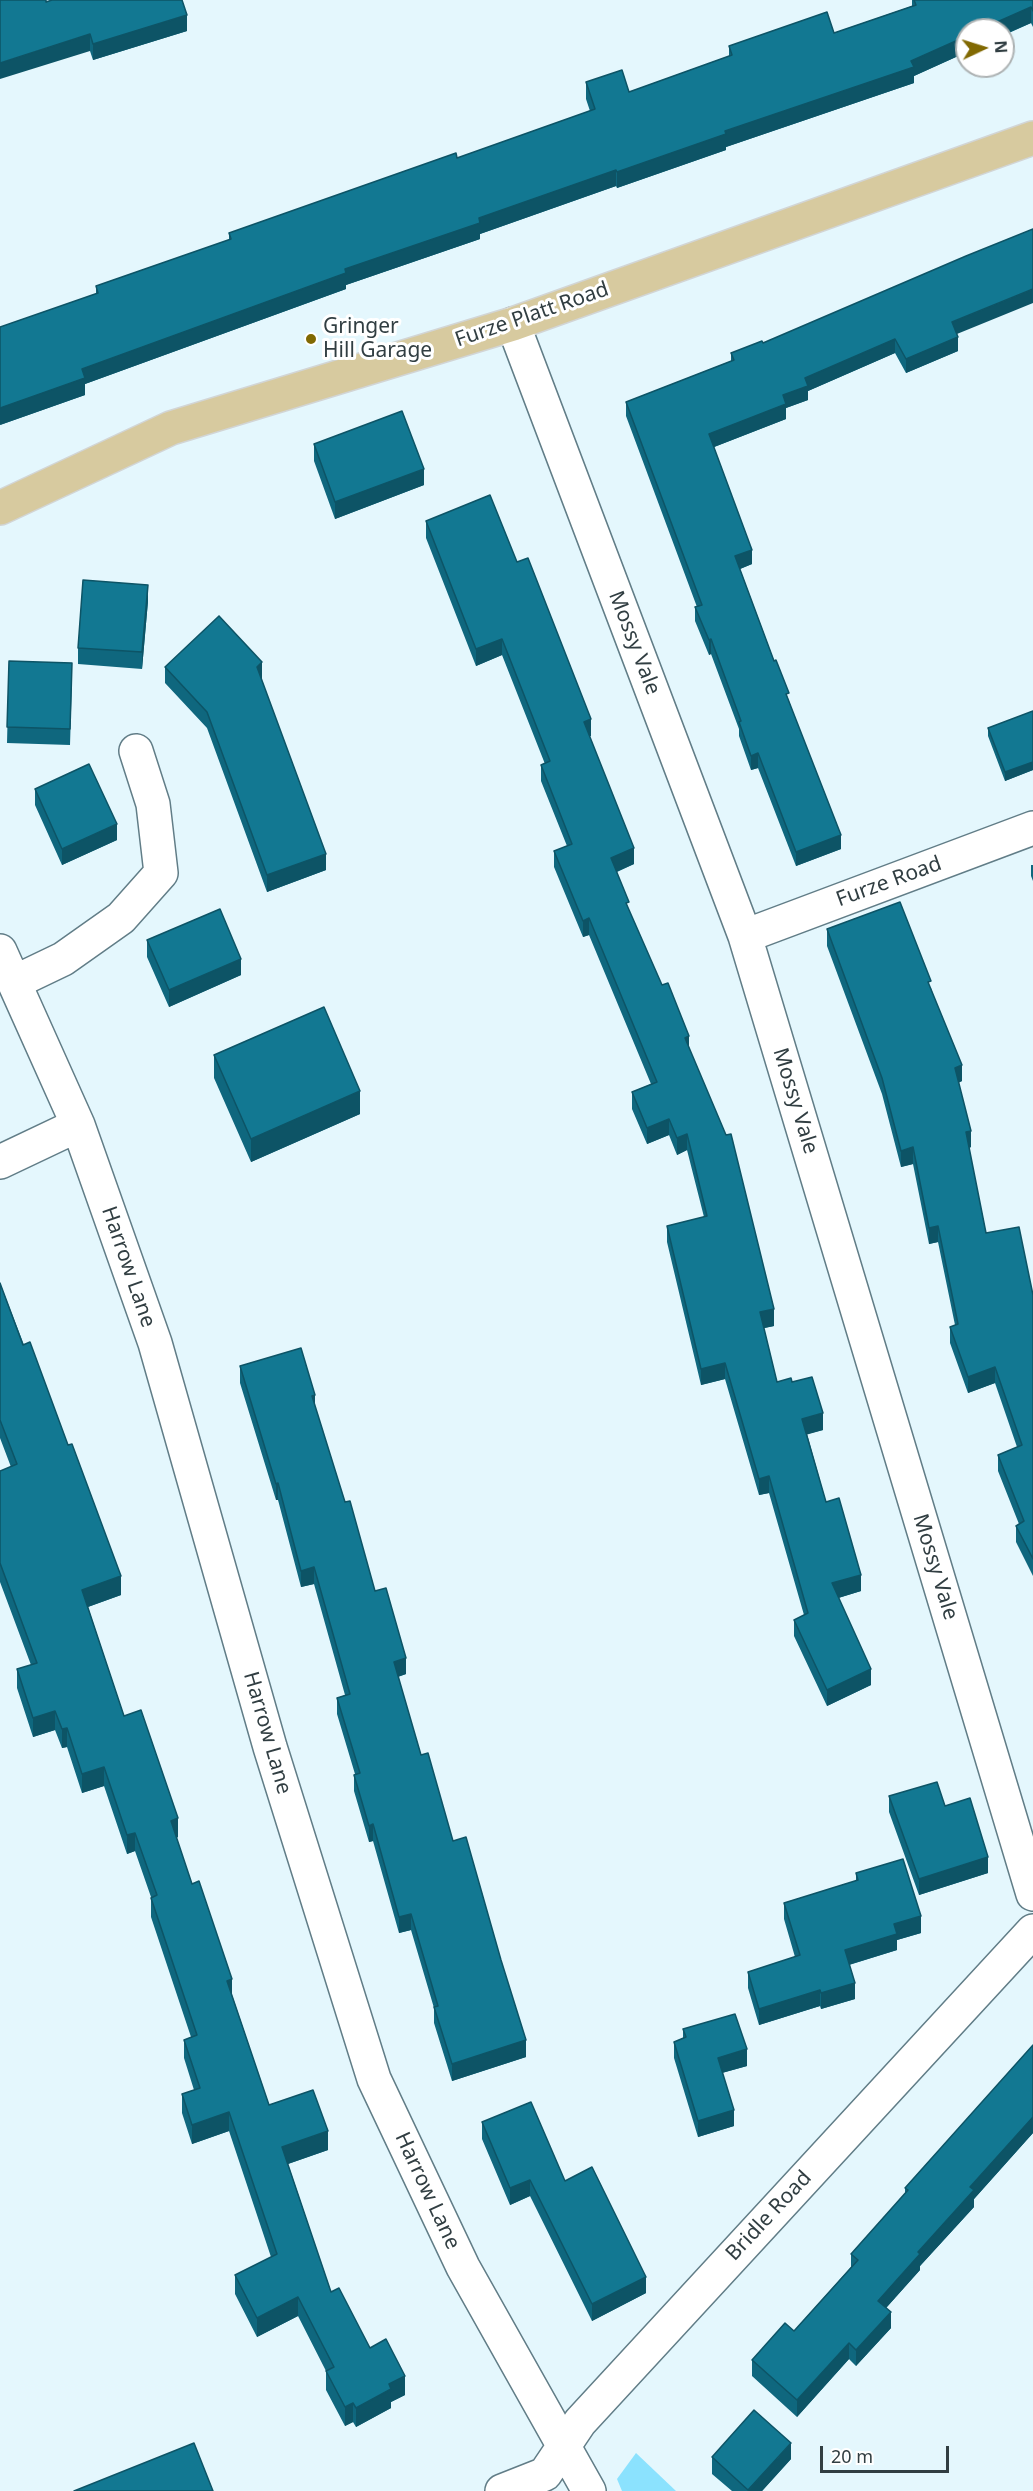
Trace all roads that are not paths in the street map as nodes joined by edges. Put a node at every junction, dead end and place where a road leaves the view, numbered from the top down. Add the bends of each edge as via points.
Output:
1 (1033, 138) edge
2 (513, 324) junction
3 (0, 508) edge
4 (136, 751) dead end
5 (1033, 828) edge
6 (745, 936) junction
7 (0, 951) edge
8 (15, 982) junction
9 (78, 1125) junction
10 (0, 1162) edge
11 (1033, 1894) edge
12 (1033, 1931) edge
13 (565, 2447) junction
14 (502, 2491) edge
15 (589, 2491) edge

1 - 2 main road, Furze Platt Road
2 - 3 main road, Furze Platt Road via 171,428
2 - 6 street, Mossy Vale
4 - 8 street via 153,804 161,873 121,918 63,959
5 - 6 street, Furze Road
6 - 11 street, Mossy Vale
7 - 8 street, Harrow Lane
8 - 9 street, Harrow Lane
9 - 10 street
9 - 13 street, Harrow Lane via 155,1342 270,1747 374,2079 463,2267
12 - 13 street, Bridle Road via 580,2422
13 - 14 street, Bridle Road via 545,2474
13 - 15 street, Harrow Lane

